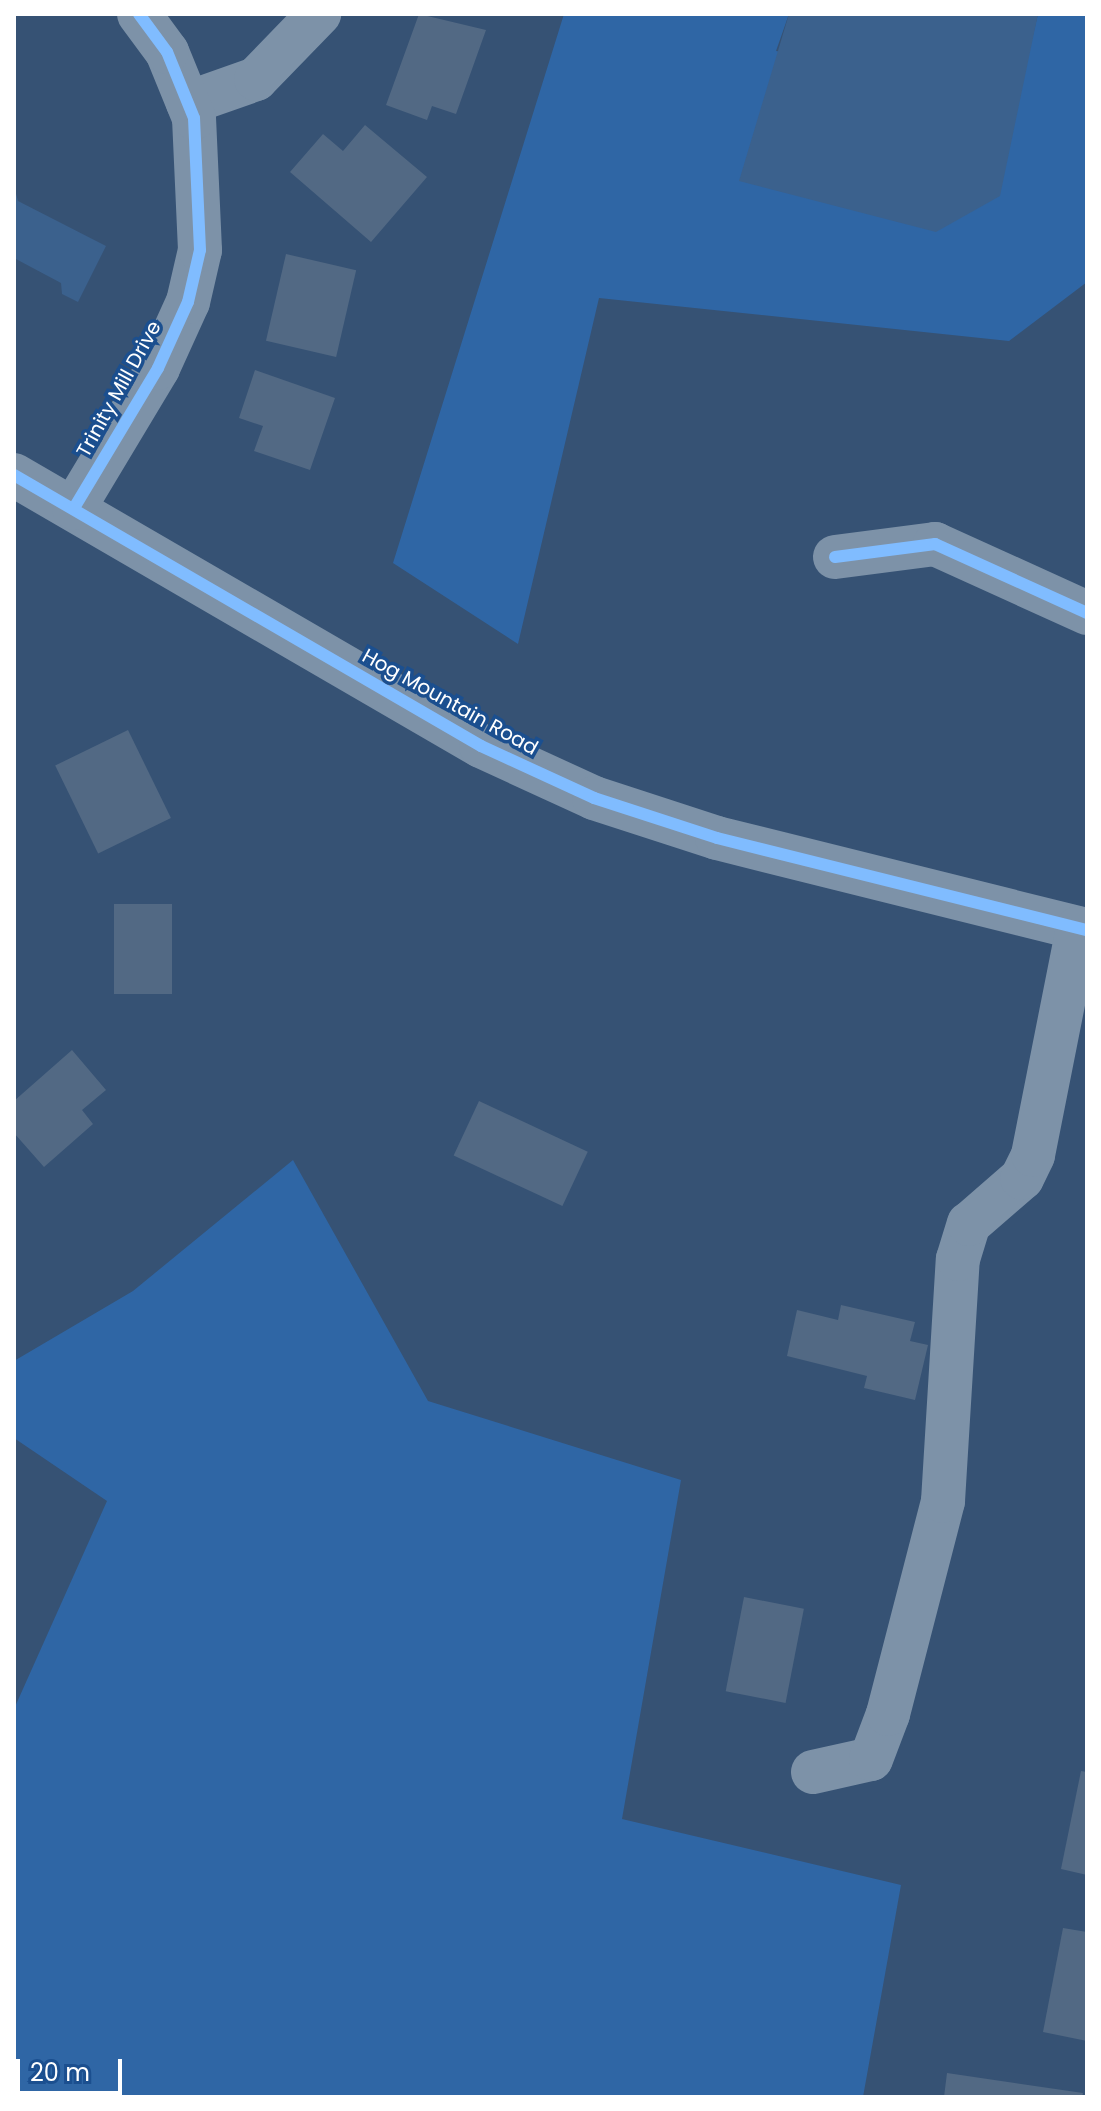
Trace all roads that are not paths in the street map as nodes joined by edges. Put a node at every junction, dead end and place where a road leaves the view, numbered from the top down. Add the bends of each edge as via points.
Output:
1 (139, 14) edge
2 (319, 14) edge
3 (188, 103) junction
4 (14, 475) edge
5 (74, 508) junction
6 (835, 557) dead end
7 (1087, 613) edge
8 (1082, 929) edge
9 (813, 1772) dead end

1 - 3 street, Trinity Mill Drive via 167,52
2 - 3 street via 256,79
3 - 5 street, Trinity Mill Drive via 201,190 188,302 158,368
4 - 5 street, Hog Mountain Road
5 - 8 street, Hog Mountain Road via 481,746 594,798 732,842
6 - 7 street via 935,544
8 - 9 street via 1033,1155 1022,1178 969,1224 958,1259 943,1501 888,1714 871,1759

